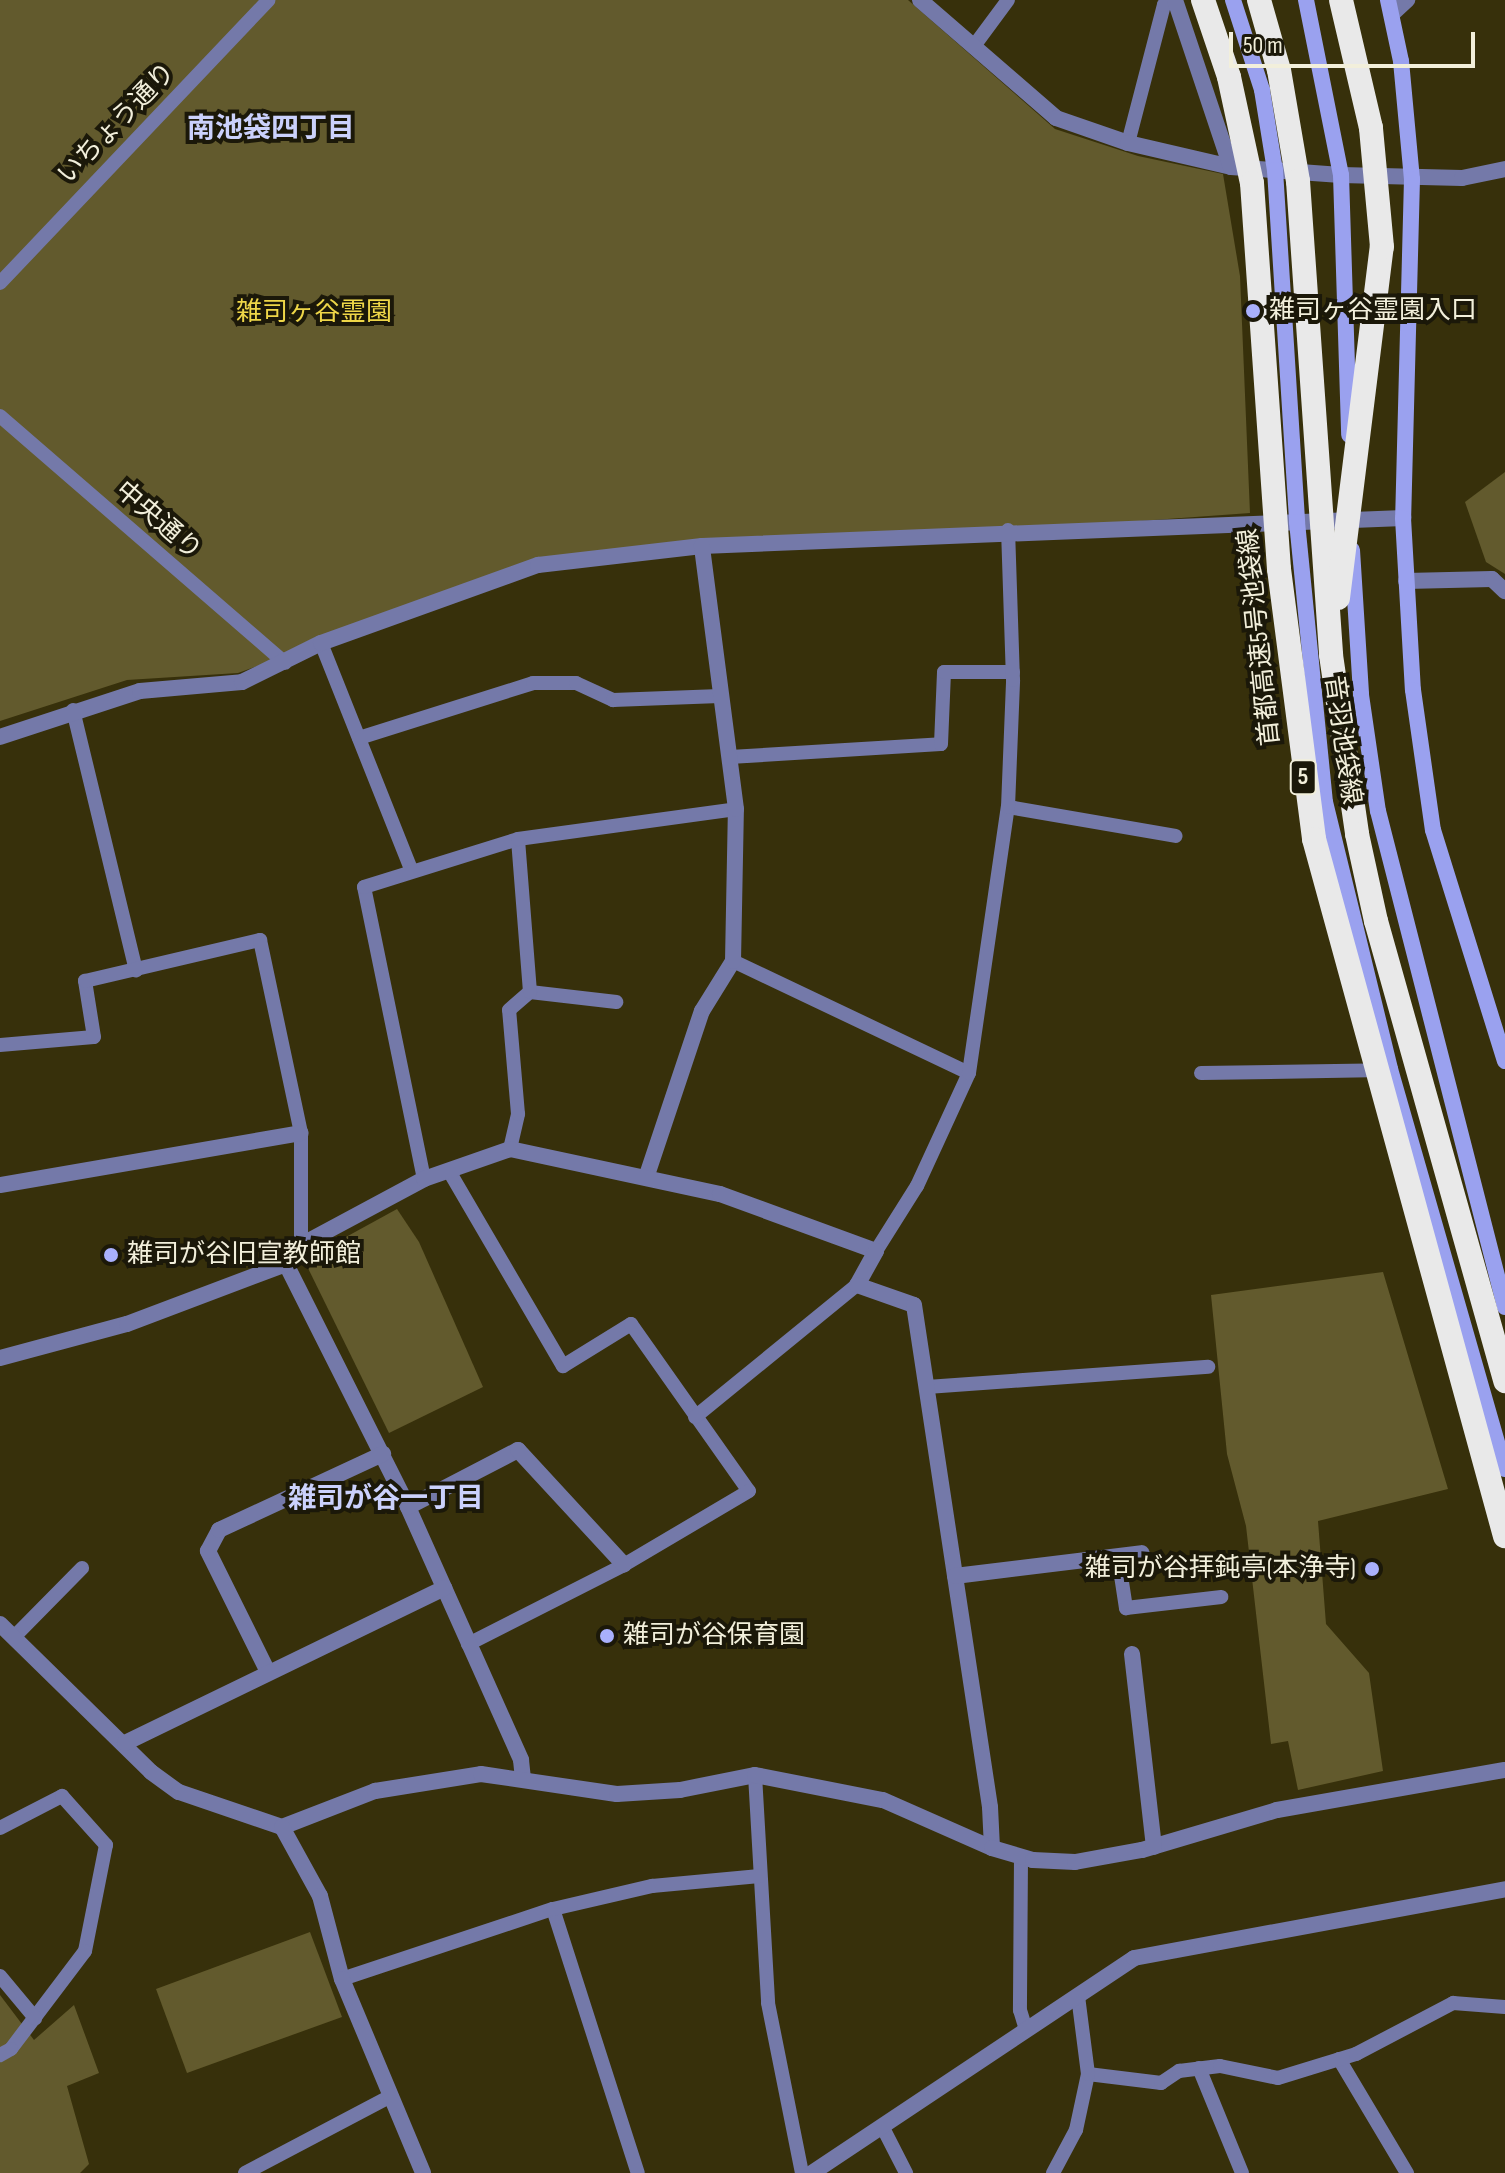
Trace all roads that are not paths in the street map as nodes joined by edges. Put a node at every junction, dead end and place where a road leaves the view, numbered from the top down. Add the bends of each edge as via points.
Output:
1 (269, 0) edge
2 (920, 0) edge
3 (1008, 0) edge
4 (1174, 0) edge
5 (1203, 0) edge
6 (1233, 0) edge
7 (1259, 0) edge
8 (1306, 0) edge
9 (1341, 0) edge
10 (1407, 0) edge
11 (1390, 7) edge
12 (974, 46) junction
13 (1128, 143) junction
14 (1231, 167) junction
15 (1505, 169) edge
16 (1275, 170) junction
17 (1341, 175) junction
18 (1412, 179) junction
19 (0, 283) edge
20 (0, 416) edge
21 (1403, 518) junction
22 (1350, 520) junction
23 (1297, 522) junction
24 (1008, 530) junction
25 (702, 546) junction
26 (1406, 581) junction
27 (1505, 591) edge
28 (321, 643) junction
29 (1331, 655) junction
30 (285, 663) junction
31 (1013, 672) junction
32 (720, 696) junction
33 (73, 710) junction
34 (0, 737) edge
35 (359, 738) junction
36 (730, 757) junction
37 (1008, 807) junction
38 (736, 809) junction
39 (1176, 836) dead end
40 (518, 839) junction
41 (411, 869) junction
42 (733, 961) junction
43 (136, 971) junction
44 (530, 992) junction
45 (616, 1002) dead end
46 (0, 1045) edge
47 (1505, 1061) edge
48 (1390, 1069) junction
49 (969, 1073) junction
50 (1201, 1073) dead end
51 (301, 1133) junction
52 (510, 1149) junction
53 (449, 1171) junction
54 (647, 1175) junction
55 (424, 1179) junction
56 (0, 1185) edge
57 (301, 1245) junction
58 (876, 1251) junction
59 (286, 1264) junction
60 (857, 1285) junction
61 (1505, 1307) edge
62 (0, 1358) edge
63 (1208, 1367) dead end
64 (1505, 1381) edge
65 (927, 1387) junction
66 (695, 1417) junction
67 (383, 1454) junction
68 (1505, 1469) edge
69 (408, 1507) junction
70 (1505, 1536) edge
71 (1142, 1553) dead end
72 (1118, 1556) junction
73 (624, 1565) junction
74 (82, 1568) dead end
75 (955, 1576) junction
76 (444, 1588) junction
77 (1221, 1597) dead end
78 (0, 1624) edge
79 (14, 1637) junction
80 (468, 1644) junction
81 (1132, 1654) dead end
82 (267, 1670) junction
83 (125, 1743) junction
84 (1505, 1770) edge
85 (755, 1775) junction
86 (523, 1779) junction
87 (282, 1827) junction
88 (0, 1828) edge
89 (1154, 1847) junction
90 (992, 1848) junction
91 (1021, 1857) junction
92 (760, 1876) junction
93 (1505, 1889) edge
94 (553, 1909) junction
95 (0, 1976) edge
96 (342, 1979) junction
97 (1078, 1996) junction
98 (1505, 2007) edge
99 (35, 2018) junction
100 (1026, 2030) junction
101 (0, 2055) edge
102 (1339, 2059) junction
103 (1199, 2068) junction
104 (1088, 2074) junction
105 (391, 2096) junction
106 (882, 2126) junction
107 (419, 2171) edge
108 (245, 2173) edge
109 (638, 2173) edge
110 (802, 2173) edge
111 (812, 2173) edge
112 (906, 2173) edge
113 (1053, 2173) edge
114 (1242, 2173) edge
115 (1407, 2173) edge

1 - 19 lane, いちょう通り
2 - 12 street
3 - 12 lane
4 - 13 lane via 1164,5
4 - 14 street
5 - 70 highway, 首都高速5号池袋線 / 5, bridge via 1229,77 1252,183 1279,569 1314,839
6 - 16 main road, 音羽池袋線 via 1262,90
7 - 29 highway, 5, bridge via 1279,70 1298,181
8 - 17 main road, 音羽池袋線
9 - 29 highway, bridge via 1371,128 1382,247
10 - 11 street
11 - 18 main road
12 - 13 street via 1056,118
13 - 14 street
14 - 16 street
15 - 18 street
16 - 17 street
16 - 23 main road, 音羽池袋線
17 - 18 street
17 - 22 main road, 音羽池袋線
18 - 21 main road
20 - 30 lane, 中央通り
21 - 22 street
21 - 26 main road
22 - 23 street
22 - 61 main road, 音羽池袋線 via 1361,695 1378,811
23 - 24 street
23 - 48 main road, 音羽池袋線 via 1325,802
24 - 25 street
24 - 31 lane
25 - 28 street via 538,565
25 - 32 street
26 - 27 street via 1492,579
26 - 47 main road via 1413,690 1433,830
28 - 30 street
28 - 35 lane
29 - 64 highway, 5, bridge via 1341,742 1376,921
30 - 33 street via 242,682 140,691
31 - 36 lane via 944,672 941,744
31 - 37 lane
32 - 35 lane via 613,700 576,683 533,683
32 - 36 street
33 - 34 street
33 - 43 lane
35 - 41 lane
36 - 38 street
37 - 39 lane
37 - 49 lane
38 - 40 lane
38 - 42 street
40 - 41 lane
40 - 44 lane
41 - 55 lane via 364,887
42 - 49 lane
42 - 54 street via 702,1011
43 - 46 lane via 85,981 94,1037
43 - 51 lane via 260,940
44 - 45 lane
44 - 52 lane via 509,1010 518,1114
48 - 50 lane
48 - 68 main road, 音羽池袋線
49 - 58 lane via 917,1186
51 - 56 street
51 - 57 lane
52 - 53 street
52 - 54 street
53 - 55 street
53 - 66 lane via 563,1366 631,1324
54 - 58 street via 720,1194
55 - 57 street
57 - 59 street
58 - 60 street
59 - 62 street via 127,1324
59 - 67 street
60 - 65 street via 914,1305
60 - 66 lane
63 - 65 lane
65 - 75 street
66 - 73 lane via 749,1491
67 - 69 street
67 - 82 street via 219,1530 208,1551
69 - 73 street via 518,1450
69 - 76 street
71 - 72 street
72 - 75 street
72 - 77 lane via 1126,1608
73 - 80 lane
74 - 79 lane
75 - 90 street
76 - 80 street
76 - 82 street
78 - 79 street
79 - 83 street
80 - 86 street via 521,1760
81 - 89 street
82 - 83 street
83 - 87 street via 151,1772 179,1792
84 - 89 street via 1277,1810
85 - 86 street via 680,1790 617,1794
85 - 90 street via 883,1800
85 - 92 lane
86 - 87 street via 481,1774 375,1791
87 - 96 street via 320,1896
88 - 99 lane via 62,1796 106,1845 85,1951
89 - 91 street via 1075,1862
90 - 91 street
91 - 100 lane via 1020,2010
92 - 94 lane via 652,1886
92 - 110 lane via 768,2003
93 - 97 street via 1134,1958
94 - 96 lane
94 - 109 lane
95 - 99 lane
96 - 105 street
97 - 100 street
97 - 104 lane
98 - 102 lane via 1453,2003
99 - 101 lane
100 - 106 street
102 - 103 lane via 1278,2078 1220,2066
102 - 115 lane
103 - 104 lane via 1179,2071 1161,2083
103 - 114 lane
104 - 113 lane via 1076,2130
105 - 107 street
105 - 108 lane
106 - 111 street
106 - 112 lane

